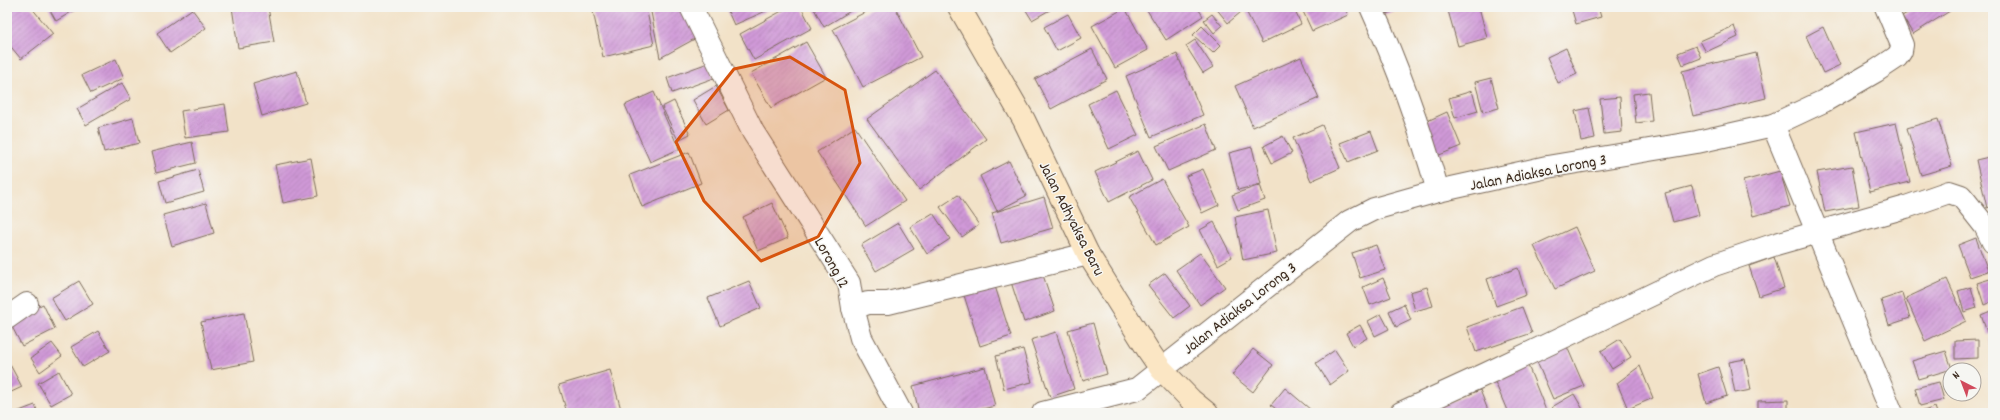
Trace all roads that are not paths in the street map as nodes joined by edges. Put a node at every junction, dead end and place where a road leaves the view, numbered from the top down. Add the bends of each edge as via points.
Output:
1 (691, 7) edge
2 (959, 7) edge
3 (1371, 7) edge
4 (1886, 7) edge
5 (1776, 130) junction
6 (1438, 191) junction
7 (1819, 232) junction
8 (1993, 242) edge
9 (1088, 254) junction
10 (27, 304) dead end
11 (853, 308) junction
12 (7, 318) edge
13 (1161, 368) junction
14 (902, 413) edge
15 (1043, 413) edge
16 (1207, 413) edge
17 (1401, 413) edge
18 (1892, 413) edge

1 - 11 street, Lorong 12 via 753,132 849,283
2 - 9 street, Jalan Adhyaksa Baru via 1024,120
3 - 6 street via 1389,46 1422,134
4 - 5 street, Jalan Adiaksa Lorong 3 via 1902,45 1897,57
5 - 6 street, Jalan Adiaksa Lorong 3 via 1547,167
5 - 7 street
6 - 13 street, Jalan Adiaksa Lorong 3 via 1374,209 1350,221
7 - 8 street via 1949,192 1955,193 1966,202 1985,226
7 - 17 street via 1714,266
7 - 18 street
9 - 11 street, Lorong 12 via 888,303 868,303
9 - 13 street, Jalan Adhyaksa Baru
10 - 12 street
11 - 14 street via 861,338
13 - 15 street, Jalan Adiaksa Lorong 3 via 1137,389
13 - 16 street, Jalan Adhyaksa Baru

